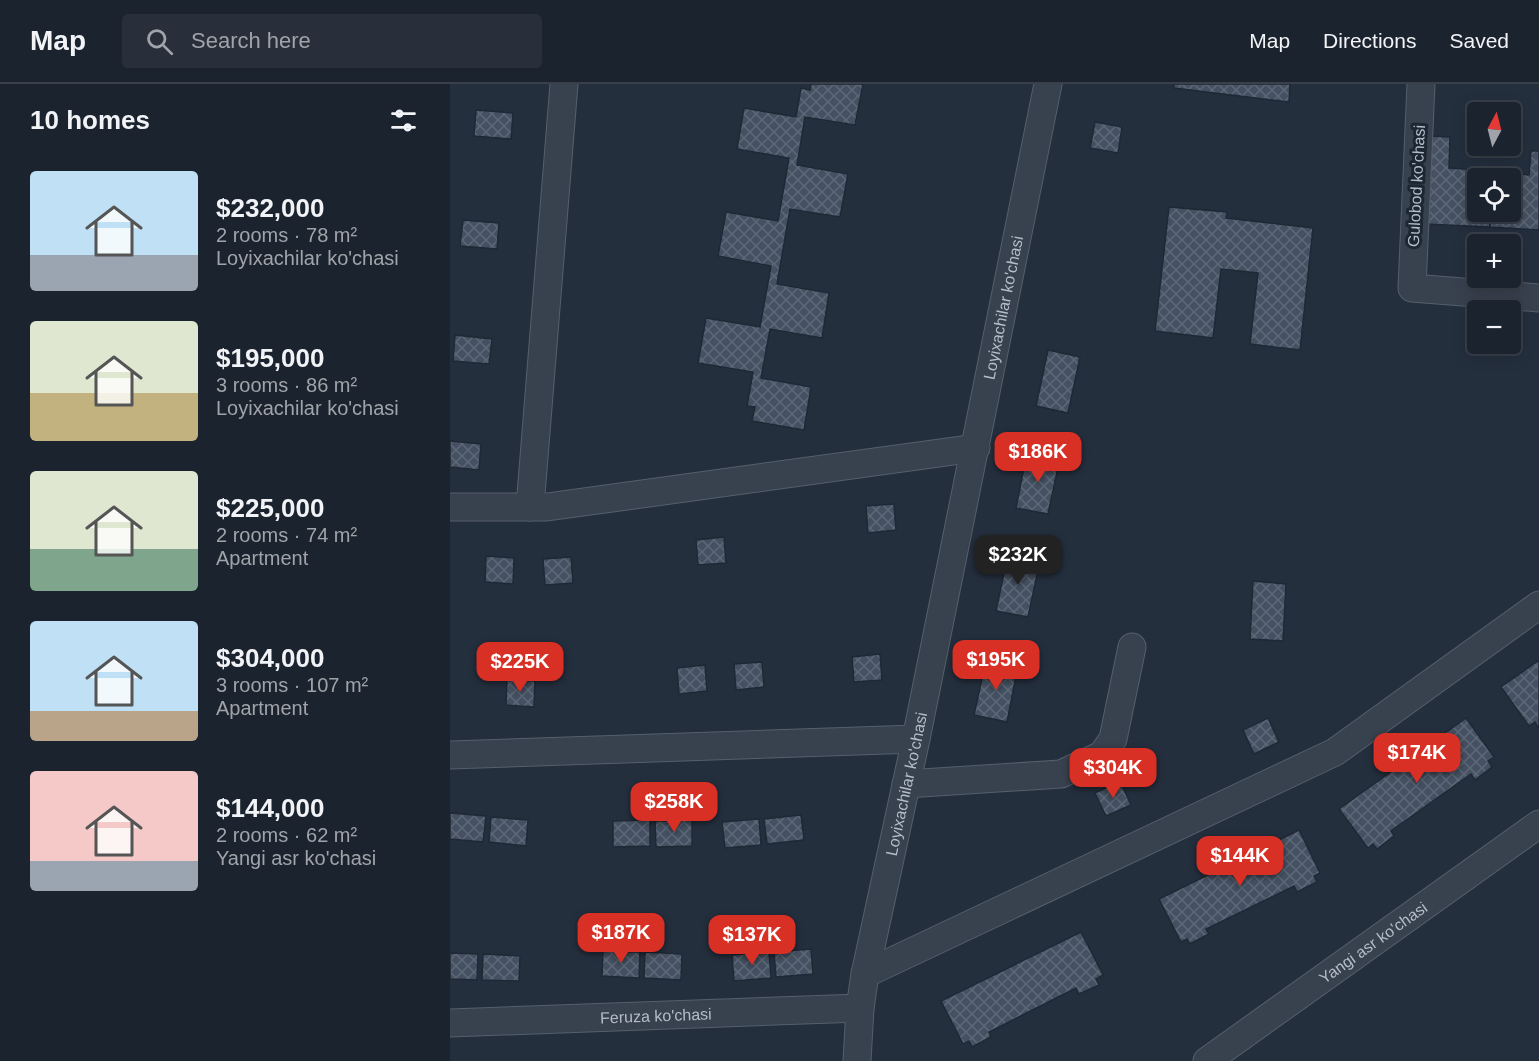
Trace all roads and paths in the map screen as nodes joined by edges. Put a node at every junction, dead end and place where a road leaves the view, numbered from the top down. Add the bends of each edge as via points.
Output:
1 (564, 84) edge
2 (1048, 84) edge
3 (1421, 84) edge
4 (1539, 298) edge
5 (975, 448) junction
6 (450, 507) edge
7 (530, 507) junction
8 (1539, 605) edge
9 (1132, 647) dead end
10 (916, 739) junction
11 (450, 755) edge
12 (906, 784) junction
13 (1539, 824) edge
14 (865, 974) junction
15 (860, 1008) junction
16 (450, 1023) edge
17 (857, 1061) edge
18 (1207, 1061) edge

1 - 7 street
2 - 5 street, Loyixachilar ko'chasi
3 - 4 street, Gulobod ko'chasi via 1412,288
5 - 7 street
5 - 10 street, Loyixachilar ko'chasi
6 - 7 street
8 - 14 street via 1335,752
9 - 12 street via 1113,739 1102,755 1061,774
10 - 11 street
10 - 12 street, Loyixachilar ko'chasi
12 - 14 street, Loyixachilar ko'chasi
13 - 18 street, Yangi asr ko'chasi
14 - 15 street, Loyixachilar ko'chasi
15 - 16 street, Feruza ko'chasi
15 - 17 street, Loyixachilar ko'chasi

